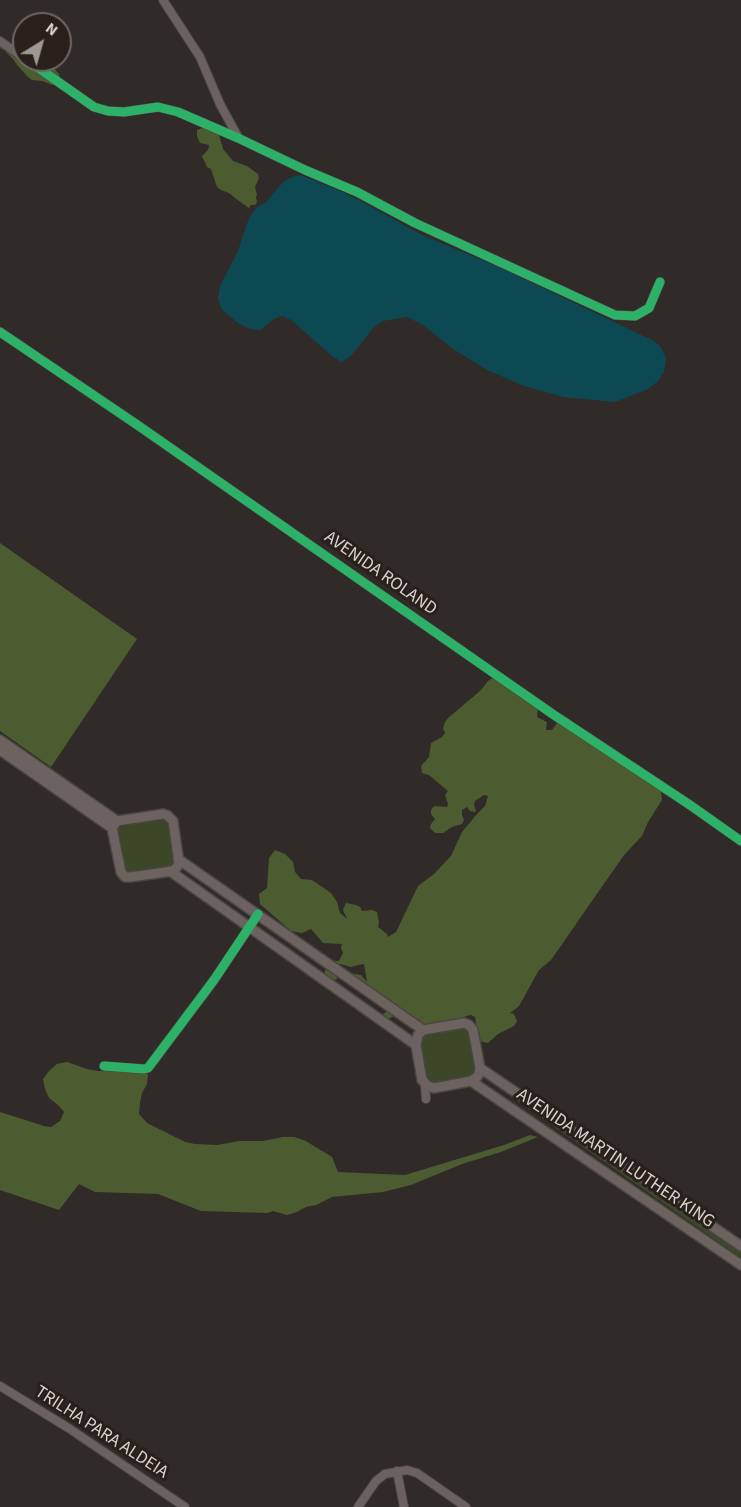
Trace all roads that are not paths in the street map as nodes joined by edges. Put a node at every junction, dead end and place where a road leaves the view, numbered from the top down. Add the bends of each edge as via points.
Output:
1 (163, 0) edge
2 (44, 72) edge
3 (238, 138) junction
4 (660, 282) dead end
5 (0, 332) edge
6 (0, 740) edge
7 (0, 750) edge
8 (114, 824) junction
9 (741, 841) edge
10 (178, 859) junction
11 (170, 872) junction
12 (258, 914) junction
13 (249, 927) junction
14 (343, 974) junction
15 (334, 986) junction
16 (423, 1030) junction
17 (416, 1045) junction
18 (104, 1066) dead end
19 (480, 1068) junction
20 (471, 1081) junction
21 (425, 1084) junction
22 (426, 1099) dead end
23 (741, 1246) edge
24 (741, 1266) edge
25 (0, 1386) edge
26 (397, 1471) junction
27 (185, 1507) edge
28 (358, 1507) edge
29 (404, 1507) edge
30 (466, 1507) edge

1 - 3 street via 200,57
2 - 3 street via 94,107 124,112 158,107
3 - 4 street via 615,315 635,316 649,308
5 - 9 street, AVENIDA ROLAND
6 - 8 main road
7 - 8 main road
8 - 10 main road via 167,815 173,821
8 - 11 main road via 125,877
10 - 11 main road via 177,867
10 - 12 main road
11 - 13 main road
12 - 13 street
12 - 14 main road
13 - 15 main road
13 - 18 street via 148,1068
14 - 15 main road
14 - 16 main road
15 - 17 main road
16 - 17 main road
16 - 19 main road via 469,1025
17 - 21 main road
19 - 20 main road
19 - 23 main road, AVENIDA MARTIN LUTHER KING
20 - 21 main road via 434,1088
20 - 24 main road, AVENIDA MARTIN LUTHER KING
21 - 22 street
25 - 27 street, TRILHA PARA ALDEIA
26 - 28 street via 376,1481
26 - 29 street
26 - 30 street via 417,1473

